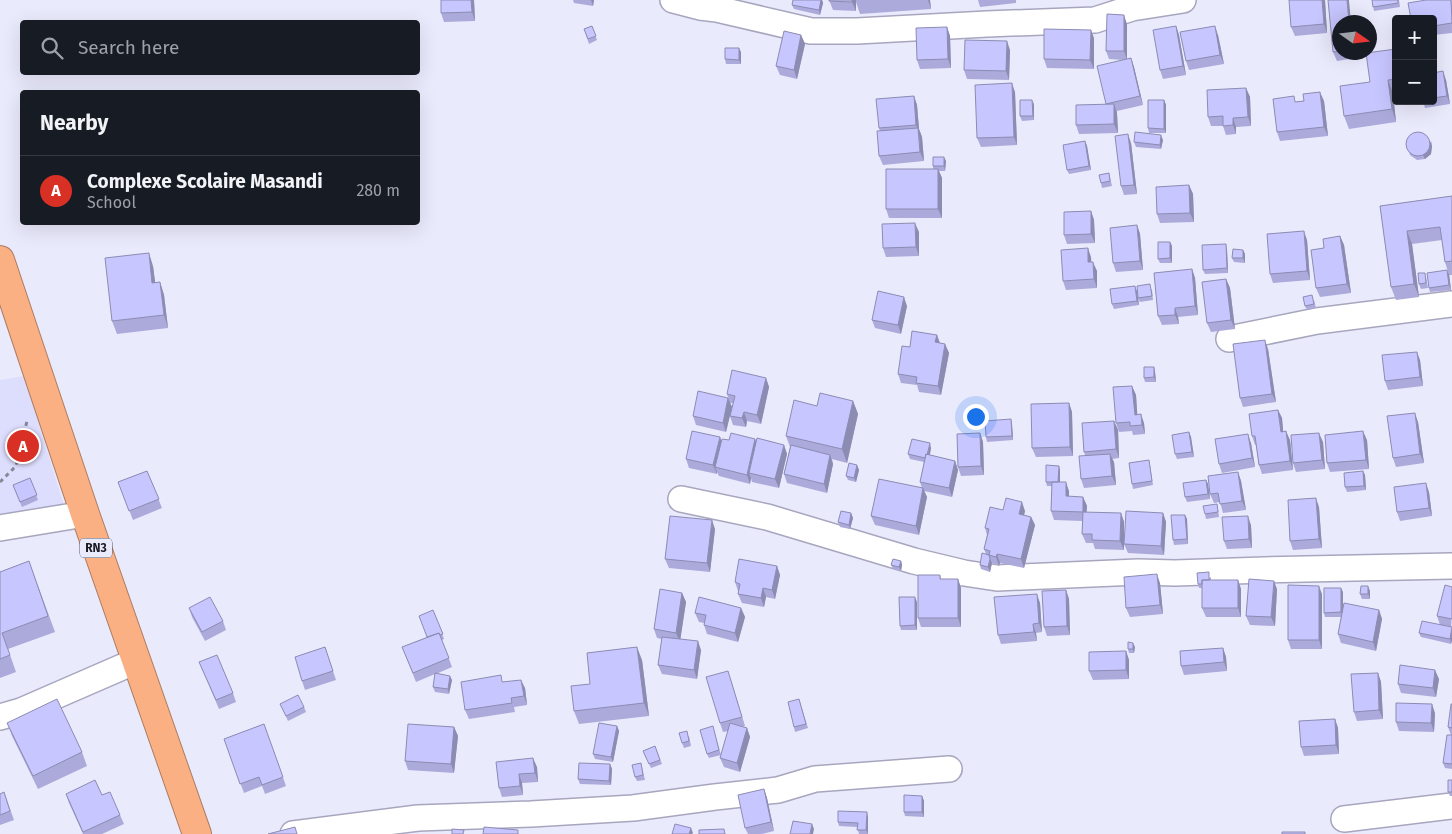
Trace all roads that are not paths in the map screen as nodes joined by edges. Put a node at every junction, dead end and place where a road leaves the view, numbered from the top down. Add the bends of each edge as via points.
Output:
1 (673, 0) edge
2 (1184, 0) edge
3 (1144, 3) edge
4 (0, 260) edge
5 (1452, 304) edge
6 (1229, 339) dead end
7 (681, 499) dead end
8 (85, 514) junction
9 (0, 528) edge
10 (1452, 566) edge
11 (136, 661) junction
12 (0, 718) edge
13 (948, 769) dead end
14 (1452, 806) edge
15 (1344, 819) dead end
16 (197, 834) edge
17 (293, 834) edge

1 - 3 street via 820,31 1095,20
2 - 3 street
4 - 8 highway, RN3
5 - 6 street via 1317,322
7 - 10 street via 767,517 914,560 997,578
8 - 9 street
8 - 11 highway, RN3
11 - 12 street
11 - 16 highway, RN3
13 - 17 street via 815,778 778,790 633,808 418,818
14 - 15 street

